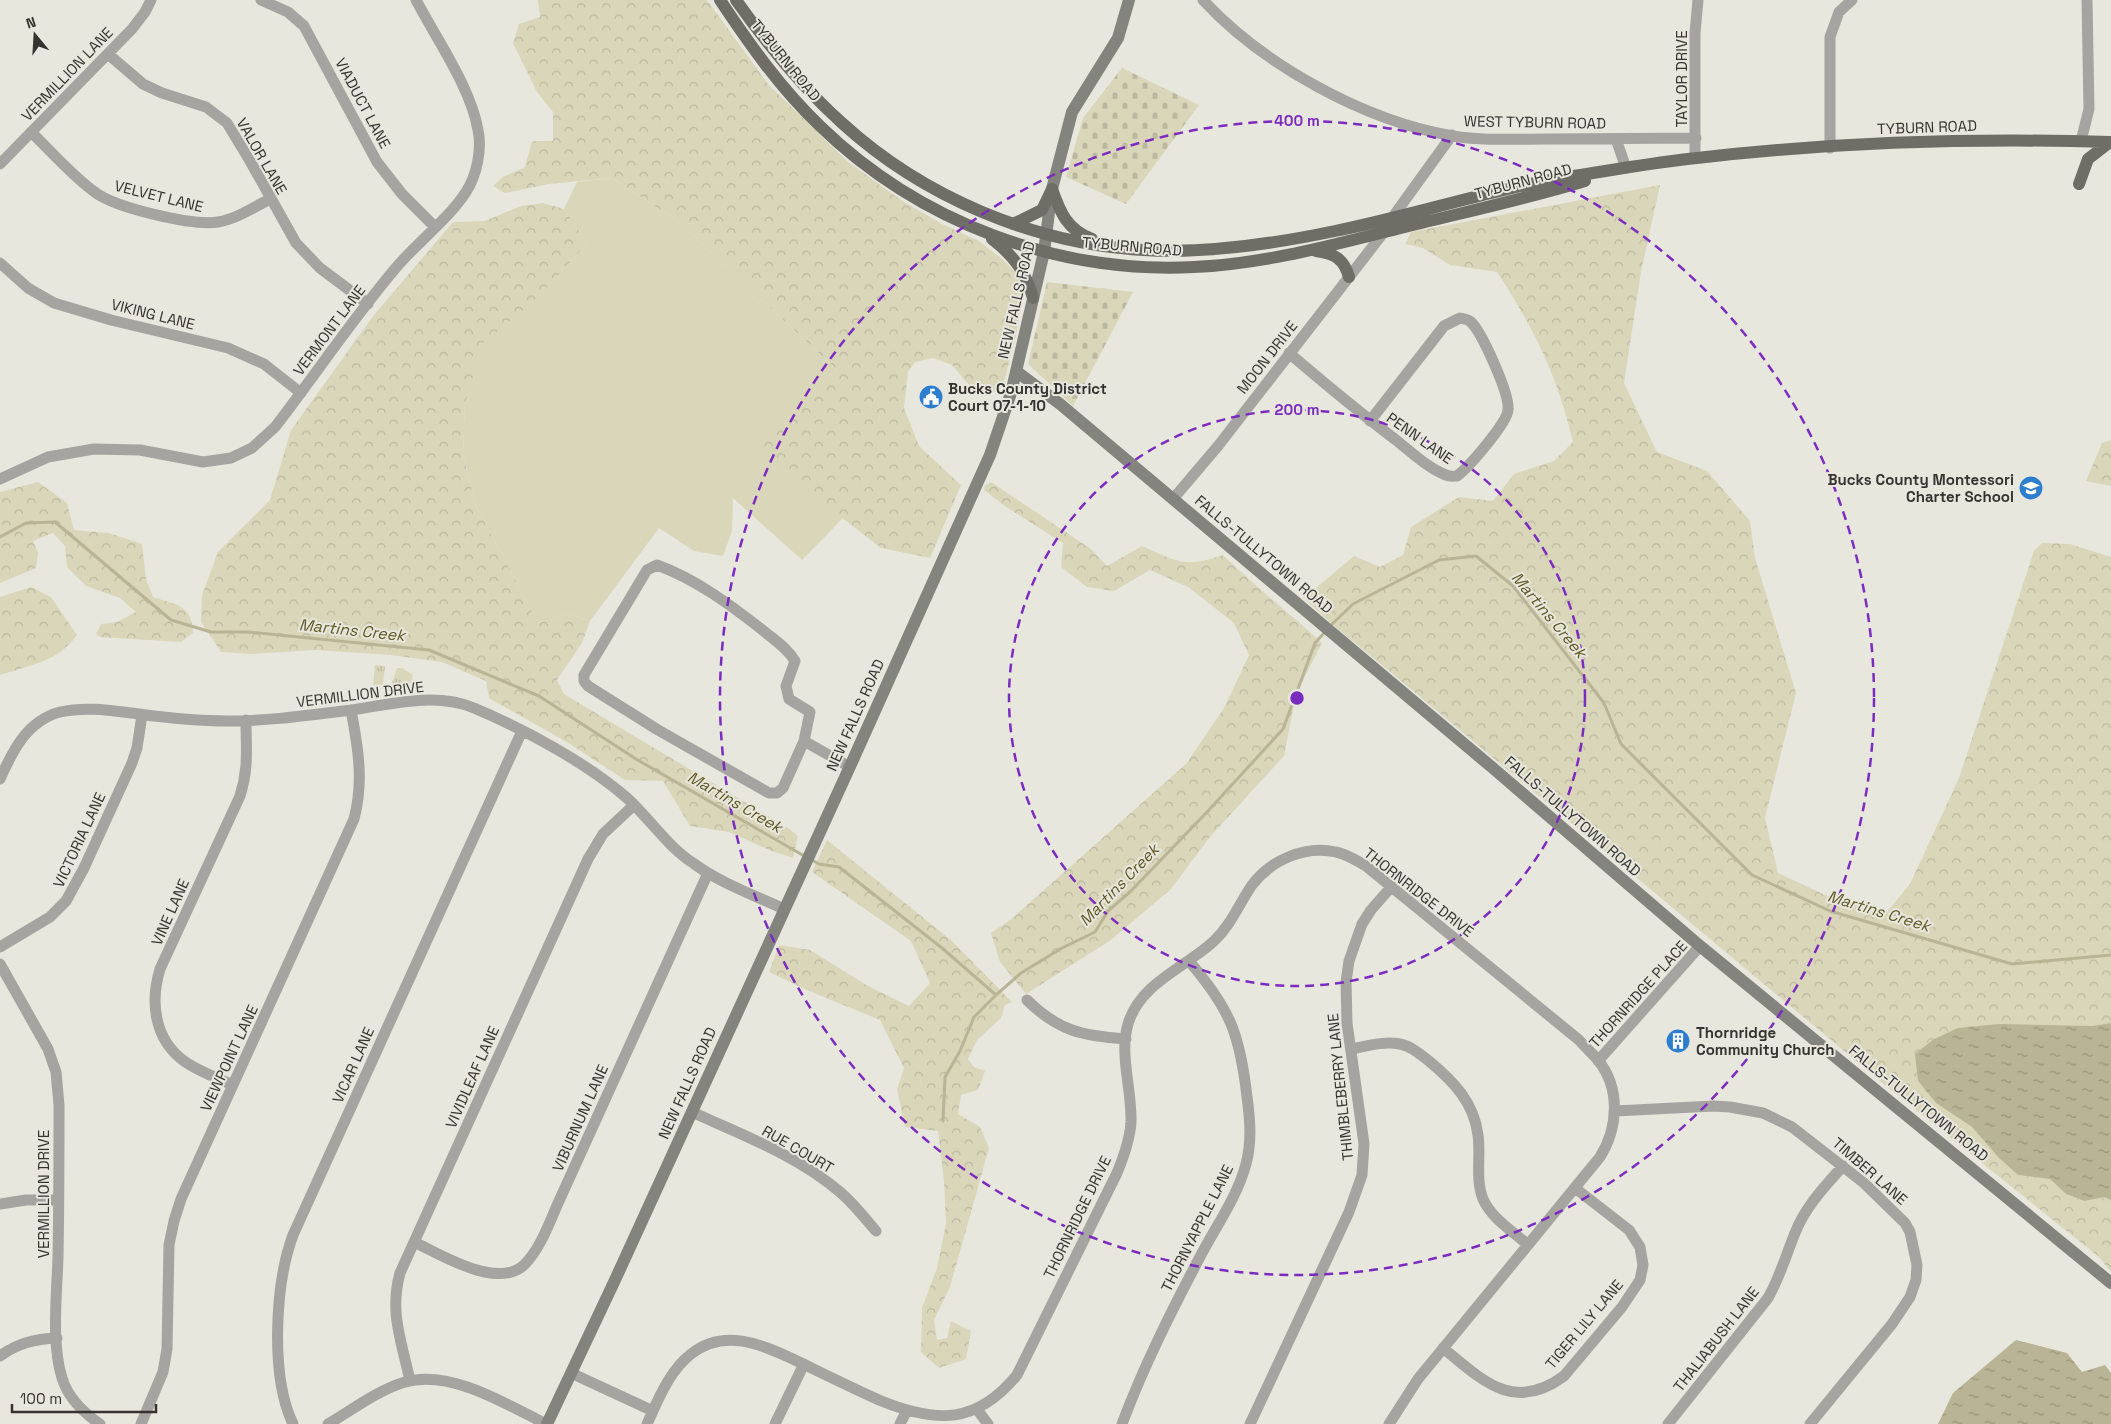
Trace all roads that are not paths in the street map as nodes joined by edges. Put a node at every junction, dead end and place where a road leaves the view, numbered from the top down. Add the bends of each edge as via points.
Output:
1 (151, 0) edge
2 (261, 0) edge
3 (416, 0) edge
4 (720, 0) edge
5 (736, 0) edge
6 (1128, 0) edge
7 (1203, 0) edge
8 (1698, 0) edge
9 (1852, 0) edge
10 (2087, 0) edge
11 (108, 54) junction
12 (31, 132) junction
13 (1452, 136) junction
14 (1696, 138) junction
15 (1616, 139) junction
16 (2081, 141) junction
17 (2110, 142) edge
18 (1830, 148) junction
19 (1695, 158) junction
20 (0, 164) edge
21 (1626, 168) junction
22 (2079, 184) dead end
23 (1052, 189) junction
24 (270, 199) junction
25 (1392, 218) junction
26 (1013, 224) junction
27 (434, 227) junction
28 (982, 231) junction
29 (1384, 232) junction
30 (1047, 234) junction
31 (1116, 248) junction
32 (1311, 250) junction
33 (1044, 252) junction
34 (0, 263) edge
35 (1349, 276) junction
36 (1033, 298) junction
37 (368, 304) junction
38 (1289, 353) junction
39 (1016, 371) junction
40 (301, 393) junction
41 (1370, 421) junction
42 (0, 479) edge
43 (1173, 499) junction
44 (351, 710) junction
45 (142, 715) junction
46 (246, 720) junction
47 (522, 731) junction
48 (804, 741) junction
49 (850, 767) junction
50 (0, 779) edge
51 (634, 805) junction
52 (708, 873) junction
53 (1392, 886) junction
54 (784, 909) junction
55 (1700, 946) junction
56 (0, 947) edge
57 (1190, 961) junction
58 (0, 964) edge
59 (1028, 1000) dead end
60 (1126, 1039) junction
61 (1351, 1049) junction
62 (1598, 1061) junction
63 (233, 1085) junction
64 (1615, 1111) junction
65 (692, 1112) junction
66 (1843, 1166) junction
67 (1575, 1188) junction
68 (58, 1200) junction
69 (0, 1204) edge
70 (876, 1231) dead end
71 (414, 1242) junction
72 (1528, 1245) junction
73 (2111, 1283) edge
74 (57, 1338) junction
75 (1443, 1348) junction
76 (0, 1356) edge
77 (804, 1364) junction
78 (571, 1373) junction
79 (410, 1381) junction
80 (653, 1411) junction
81 (906, 1412) junction
82 (978, 1412) junction
83 (87, 1421) edge
84 (100, 1424) edge
85 (141, 1424) edge
86 (293, 1424) edge
87 (328, 1424) edge
88 (546, 1424) edge
89 (647, 1424) edge
90 (775, 1424) edge
91 (900, 1424) edge
92 (988, 1424) edge
93 (1122, 1424) edge
94 (1250, 1424) edge
95 (1388, 1424) edge
96 (1668, 1424) edge
97 (1810, 1424) edge

1 - 11 street, VERMILLION LANE via 132,29
2 - 27 street, VIADUCT LANE via 288,12 304,26 377,162
3 - 27 street, VERMONT LANE via 465,92 478,130 478,157 470,184 450,212
4 - 28 main road, TYBURN ROAD via 766,66 821,127 908,194
5 - 26 main road, TYBURN ROAD via 796,76 862,141 939,192
6 - 23 street, NEW FALLS ROAD via 1118,38 1072,112
7 - 13 street, WEST TYBURN ROAD via 1221,19 1264,53 1340,98 1396,121
8 - 14 street, TAYLOR DRIVE via 1695,33
9 - 18 street via 1839,12 1830,37
10 - 16 street via 2089,109
11 - 12 street, VERMILLION LANE
11 - 24 street, VALOR LANE via 144,84 217,114 233,131
12 - 20 street, VERMILLION LANE
12 - 24 street, VELVET LANE via 96,193 130,207 207,223 228,219
13 - 15 street, WEST TYBURN ROAD
13 - 25 street
14 - 15 street, WEST TYBURN ROAD
14 - 19 street, TAYLOR DRIVE
15 - 21 street
16 - 17 main road, TYBURN ROAD
16 - 18 main road, TYBURN ROAD via 1955,142
17 - 22 main road via 2088,159
18 - 19 main road, TYBURN ROAD
19 - 21 main road, TYBURN ROAD
21 - 25 main road, TYBURN ROAD via 1522,186
21 - 29 main road, TYBURN ROAD via 1533,196
23 - 26 main road via 1042,210
23 - 30 street, NEW FALLS ROAD
23 - 31 main road via 1068,225 1088,238
24 - 37 street, VALOR LANE via 306,256
25 - 31 main road, TYBURN ROAD via 1271,242 1219,248 1172,251
26 - 30 main road, TYBURN ROAD
27 - 37 street, VERMONT LANE
28 - 33 main road, TYBURN ROAD
28 - 36 main road via 1017,261
29 - 32 main road, TYBURN ROAD
29 - 35 street, MOON DRIVE
30 - 31 main road, TYBURN ROAD
30 - 33 street, NEW FALLS ROAD
32 - 33 main road, TYBURN ROAD via 1222,265 1159,267 1090,261
32 - 35 main road via 1332,254 1347,269
33 - 36 street, NEW FALLS ROAD
34 - 40 street, VIKING LANE via 28,288 54,304 228,348 264,364
35 - 38 street, MOON DRIVE
36 - 39 street, NEW FALLS ROAD
37 - 40 street, VERMONT LANE
38 - 41 street, PENN LANE
38 - 43 street, MOON DRIVE
39 - 43 street, FALLS-TULLYTOWN ROAD
39 - 49 street, NEW FALLS ROAD via 990,455
40 - 42 street, VERMONT LANE via 264,439 230,458 204,462 140,450 94,449 48,458
41 - 41 street, PENN LANE via 1444,326 1460,318 1471,323 1508,400 1507,415 1498,430 1457,476 1448,476
43 - 55 street, FALLS-TULLYTOWN ROAD
44 - 46 street, VERMILLION DRIVE via 275,720
44 - 47 street, VERMILLION DRIVE via 413,701 456,702
44 - 63 street, VIEWPOINT LANE via 360,775 354,819
45 - 46 street, VERMILLION DRIVE
45 - 50 street, VERMILLION DRIVE via 81,709 52,716 28,731 17,744
45 - 56 street, VICTORIA LANE via 132,763 72,892 50,917
46 - 63 street, VINE LANE via 247,756 240,796 160,969 154,997 162,1033 178,1055
47 - 51 street, VERMILLION DRIVE via 597,775
47 - 86 street, VICAR LANE via 285,1255 280,1294 279,1374 282,1396
48 - 48 street via 810,712 789,698 786,686 795,661 790,653 698,584 657,566 647,570 584,675 588,686 769,793 782,788
48 - 49 street
49 - 54 street, NEW FALLS ROAD
51 - 52 street, VERMILLION DRIVE via 676,850
51 - 71 street, VIVIDLEAF LANE via 603,834 588,859
52 - 54 street, VERMILLION DRIVE
52 - 71 street, VIBURNUM LANE via 556,1210 540,1243 525,1264 503,1273 480,1272
53 - 57 street, THORNRIDGE DRIVE via 1366,866 1337,852 1316,850 1292,856 1278,862 1256,880 1224,931
53 - 61 street, THIMBLEBERRY LANE via 1362,924 1349,961 1346,998
53 - 62 street, THORNRIDGE DRIVE via 1579,1040
54 - 65 street, NEW FALLS ROAD
55 - 62 street, THORNRIDGE PLACE
55 - 73 street, FALLS-TULLYTOWN ROAD
57 - 60 street, THORNRIDGE DRIVE via 1142,997 1132,1015
57 - 93 street, THORNYAPPLE LANE via 1219,1000 1236,1034 1248,1103 1249,1151 1241,1178 1165,1325
58 - 68 street, VERMILLION DRIVE via 48,1049 56,1072
59 - 60 street via 1066,1029 1098,1037
60 - 82 street, THORNRIDGE DRIVE via 1131,1124 1124,1156 1017,1375 1000,1397
61 - 72 street via 1374,1044 1401,1044 1418,1052 1454,1083 1465,1097 1476,1124 1483,1200
61 - 94 street, THIMBLEBERRY LANE via 1364,1144 1362,1175 1349,1212
62 - 64 street, THORNRIDGE DRIVE via 1609,1082
63 - 85 street, VIEWPOINT LANE via 174,1220 169,1245 163,1372
64 - 66 street, TIMBER LANE via 1714,1106 1749,1109 1792,1126
64 - 67 street, THORNRIDGE DRIVE via 1605,1148
65 - 70 street, RUE COURT via 758,1142 821,1177 856,1206
65 - 78 street, NEW FALLS ROAD
66 - 96 street, THALIABUSH LANE via 1802,1218 1768,1298
66 - 97 street, TIMBER LANE via 1905,1223 1915,1252 1916,1280 1910,1297 1895,1320
67 - 72 street, THORNRIDGE DRIVE
67 - 75 street, TIGER LILY LANE via 1619,1220 1640,1247 1642,1274 1622,1307 1564,1376 1532,1392 1504,1391
68 - 69 street
68 - 74 street, VERMILLION DRIVE
71 - 79 street, VIVIDLEAF LANE via 400,1273 394,1301 395,1319
72 - 75 street, THORNRIDGE DRIVE
74 - 76 street via 19,1344
74 - 83 street, VERMILLION DRIVE via 64,1383
75 - 95 street, THORNRIDGE DRIVE
77 - 80 street, THORNRIDGE DRIVE via 745,1340 723,1340 691,1354 682,1362
77 - 81 street, THORNRIDGE DRIVE
77 - 90 street
78 - 80 street
78 - 88 street, NEW FALLS ROAD
79 - 87 street via 391,1388
79 - 88 street via 449,1380
80 - 89 street, THORNRIDGE DRIVE
81 - 82 street, THORNRIDGE DRIVE via 934,1419 950,1419
81 - 91 street
82 - 92 street
83 - 84 street, VERMILLION DRIVE

